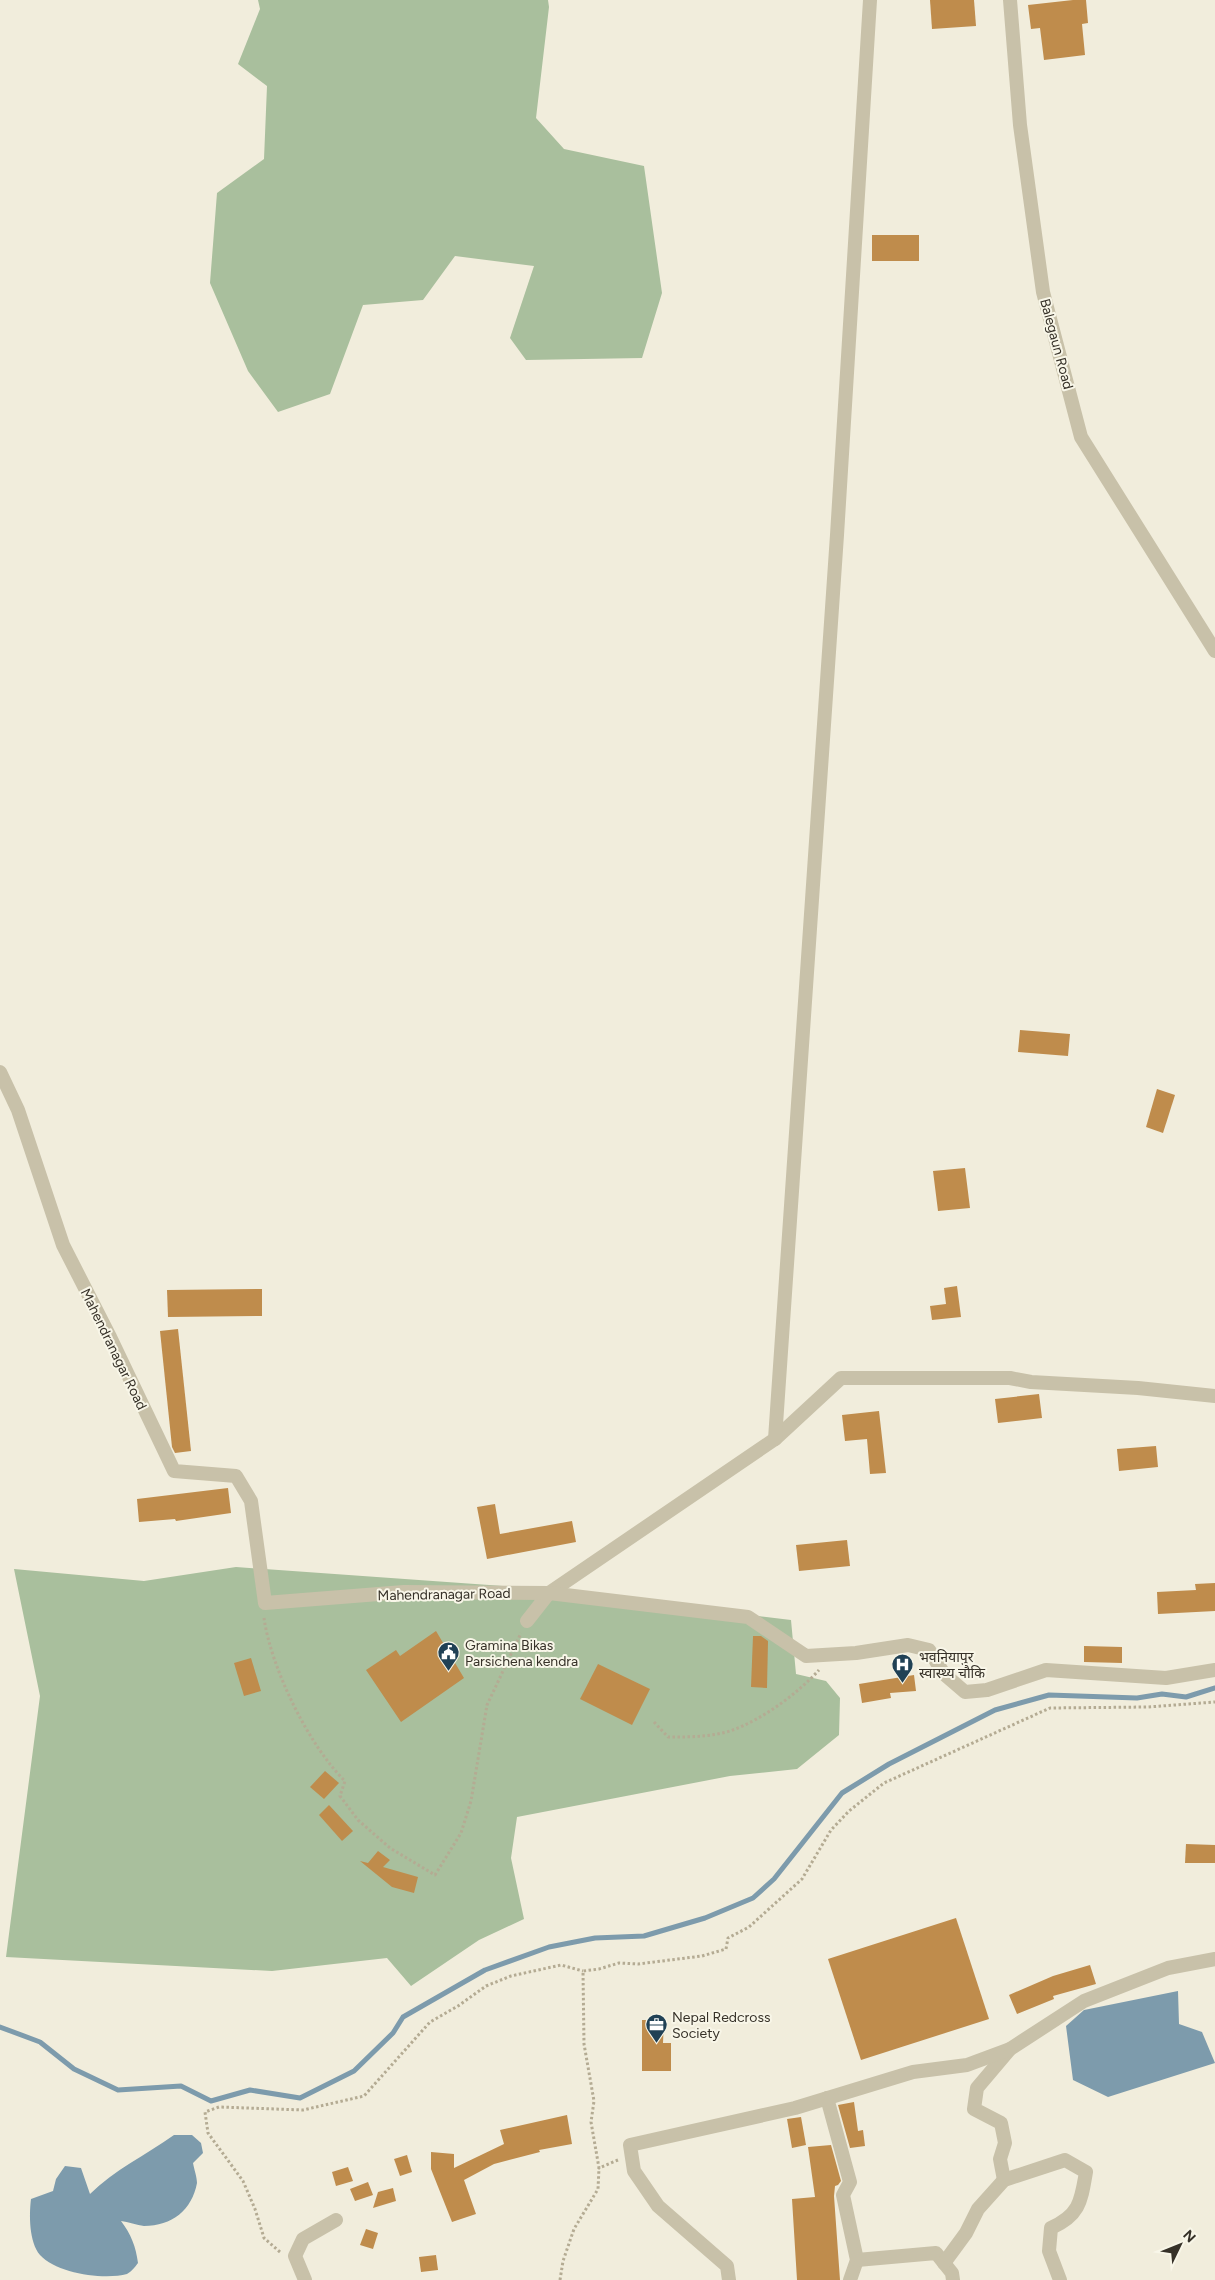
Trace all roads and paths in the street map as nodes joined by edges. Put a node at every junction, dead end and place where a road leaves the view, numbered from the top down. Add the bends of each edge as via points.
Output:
1 (870, 0) edge
2 (1010, 0) edge
3 (1215, 650) edge
4 (0, 1072) edge
5 (1215, 1396) edge
6 (775, 1439) junction
7 (548, 1593) junction
8 (265, 1603) junction
9 (527, 1621) joint
10 (833, 1654) junction
11 (1215, 1670) edge
12 (1215, 1702) edge
13 (654, 1722) dead end
14 (1215, 1959) edge
15 (583, 1971) junction
16 (1010, 2049) junction
17 (827, 2098) junction
18 (599, 2168) junction
19 (634, 2171) junction
20 (1004, 2180) junction
21 (336, 2220) dead end
22 (295, 2256) junction
23 (856, 2260) junction
24 (944, 2264) junction
25 (305, 2280) edge
26 (560, 2280) edge
27 (729, 2280) edge
28 (850, 2280) edge
29 (953, 2280) edge
30 (1060, 2280) edge

1 - 6 street
2 - 3 street, Balegaun Road via 1020,125 1043,292 1081,437
4 - 8 street, Mahendranagar Road via 18,1110 63,1245 174,1471 236,1476 251,1501
5 - 6 street via 1010,1378 841,1378
6 - 7 street
7 - 8 street, Mahendranagar Road via 404,1592
7 - 9 street
7 - 10 street, Mahendranagar Road via 748,1617 806,1656
8 - 9 path via 262,1610 266,1638 288,1693 330,1766 345,1781 340,1796 358,1820 390,1848 435,1876 461,1833 471,1801 487,1705
10 - 11 street, Mahendranagar Road via 908,1645 929,1650 944,1674 965,1692 988,1690 1046,1670 1166,1678
10 - 13 path via 796,1691 766,1712 730,1730 700,1737 668,1738
12 - 15 path via 1148,1707 1050,1708 884,1783 831,1830 802,1879 749,1927 728,1938 726,1949 702,1956 638,1964 619,1963
14 - 16 street via 1168,1968 1084,2002
15 - 18 path via 584,2044 594,2101 591,2122
15 - 22 path via 561,1964 511,1976 486,1986 430,2022 364,2096 303,2110 218,2107 205,2112 208,2133 243,2181 264,2238 284,2255
16 - 17 street via 967,2065 913,2072
16 - 20 street via 977,2088 974,2109 1001,2123 1005,2143 1000,2160
17 - 19 street via 630,2145
17 - 23 street via 850,2182 843,2195
18 - 19 path via 613,2161 625,2160
18 - 26 path via 598,2189 574,2229
19 - 27 street via 658,2206 727,2266
20 - 24 street via 978,2210 966,2234
20 - 30 street via 1065,2160 1086,2172 1081,2198 1068,2220 1051,2228 1049,2251
21 - 22 street via 304,2239
22 - 25 street
23 - 24 street via 936,2253
23 - 28 street
24 - 29 street via 952,2273

